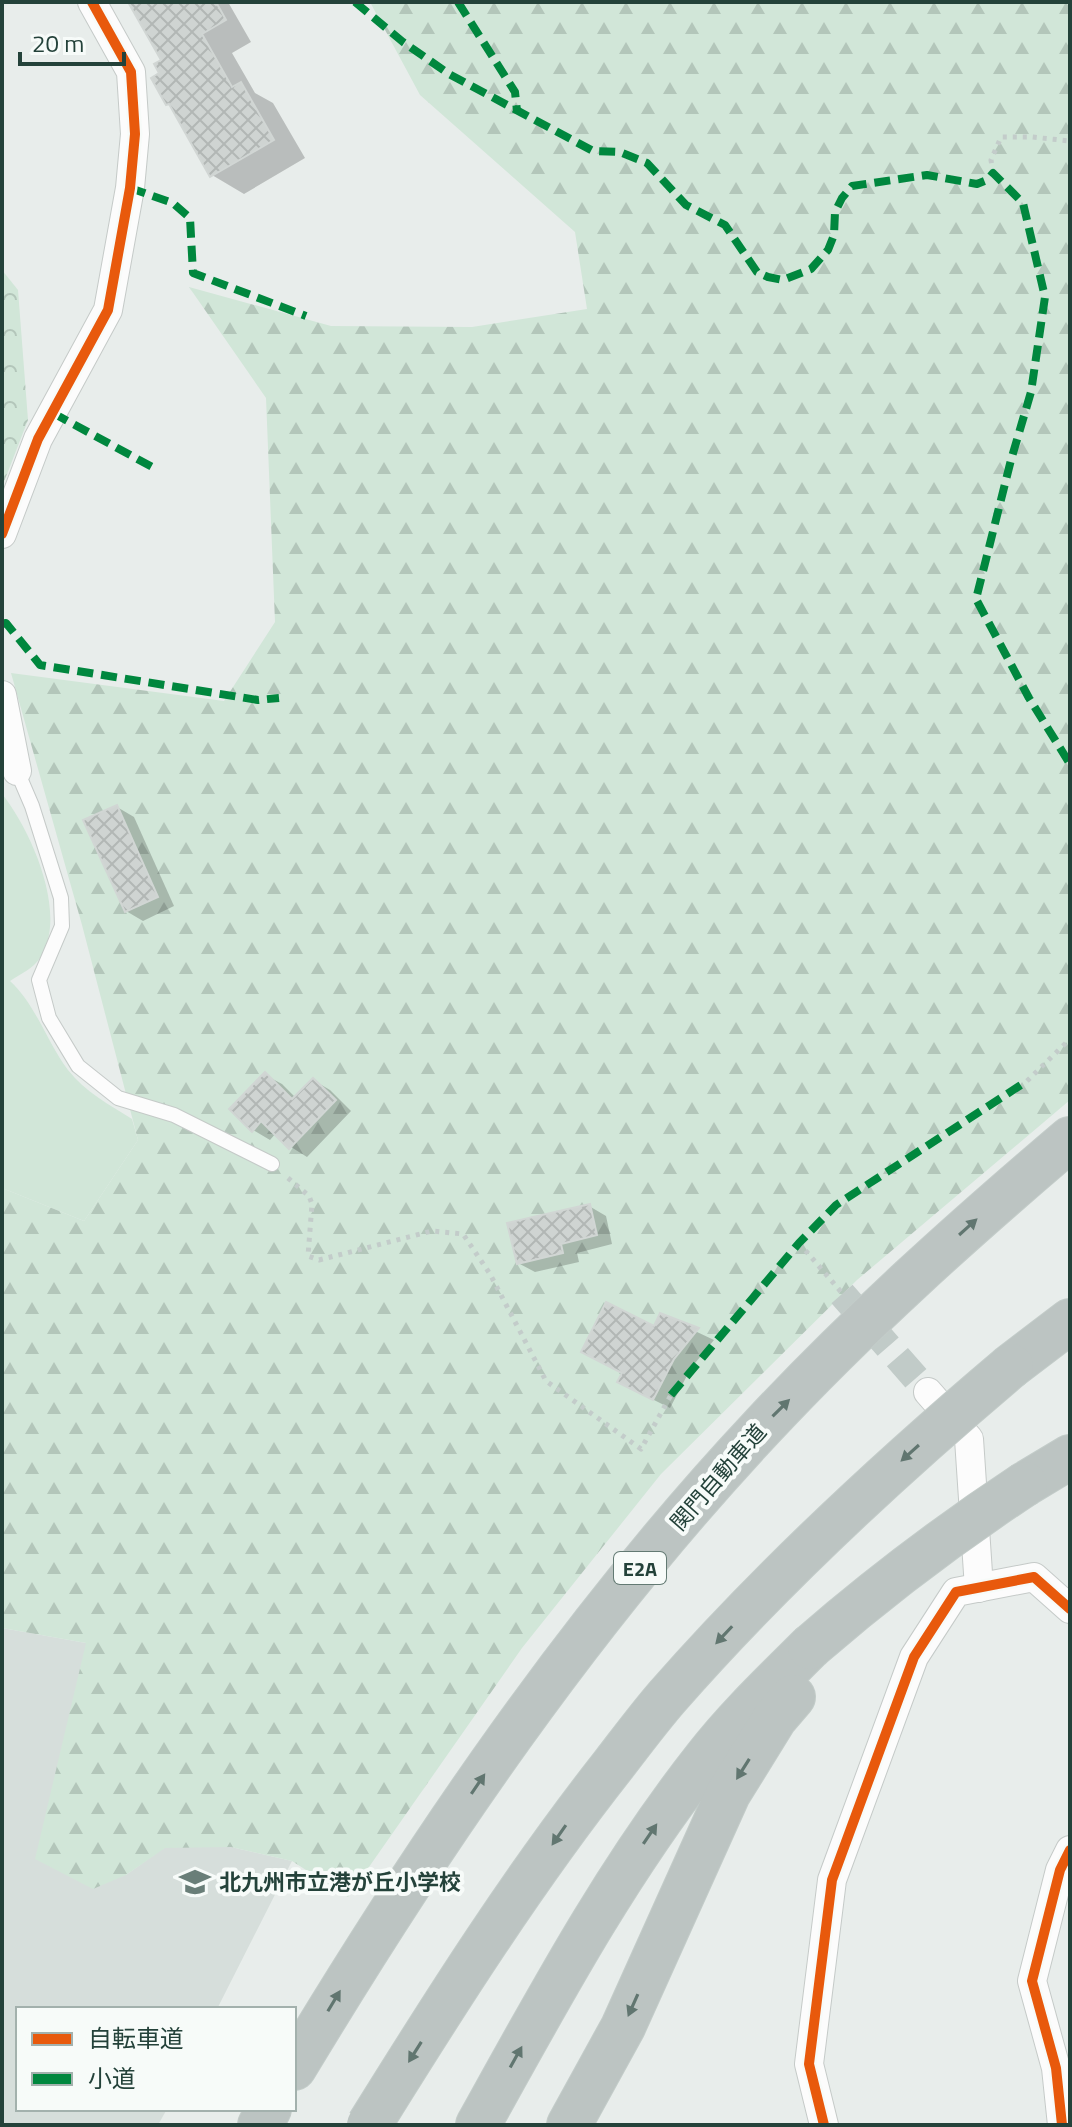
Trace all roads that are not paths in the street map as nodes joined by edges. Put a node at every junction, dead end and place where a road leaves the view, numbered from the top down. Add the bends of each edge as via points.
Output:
1 (92, 2) edge
2 (2, 534) edge
3 (2, 695) edge
4 (10, 768) edge
5 (1070, 1139) edge
6 (272, 1164) road end
7 (1070, 1321) edge
8 (928, 1392) tunnel mouth
9 (1070, 1457) edge
10 (1044, 1488) edge
11 (979, 1588) junction
12 (1070, 1609) edge
13 (816, 1655) junction
14 (1070, 1850) edge
15 (296, 2065) edge
16 (369, 2125) edge
17 (478, 2125) edge
18 (569, 2125) edge
19 (824, 2125) edge
20 (1062, 2125) edge

1 - 2 street via 131,72 135,134 130,188 108,310 38,439
3 - 4 street
4 - 6 lane via 32,806 61,898 62,926 39,980 49,1018 78,1066 118,1098 174,1115
15 -> 5 highway, 関門自動車道 / E2A via 355,1966 489,1768 667,1535 762,1427 886,1301
7 -> 16 highway, bridge via 848,1509 665,1699 564,1827
8 - 11 street via 969,1439
9 - 10 highway
10 - 13 highway
11 - 12 street via 1034,1577
11 - 19 street via 956,1592 914,1657 832,1880 809,2064
17 -> 13 highway via 573,1953 653,1829 707,1756
13 -> 18 highway via 728,1794 623,2027
14 - 20 street via 1060,1870 1032,1981 1056,2068

